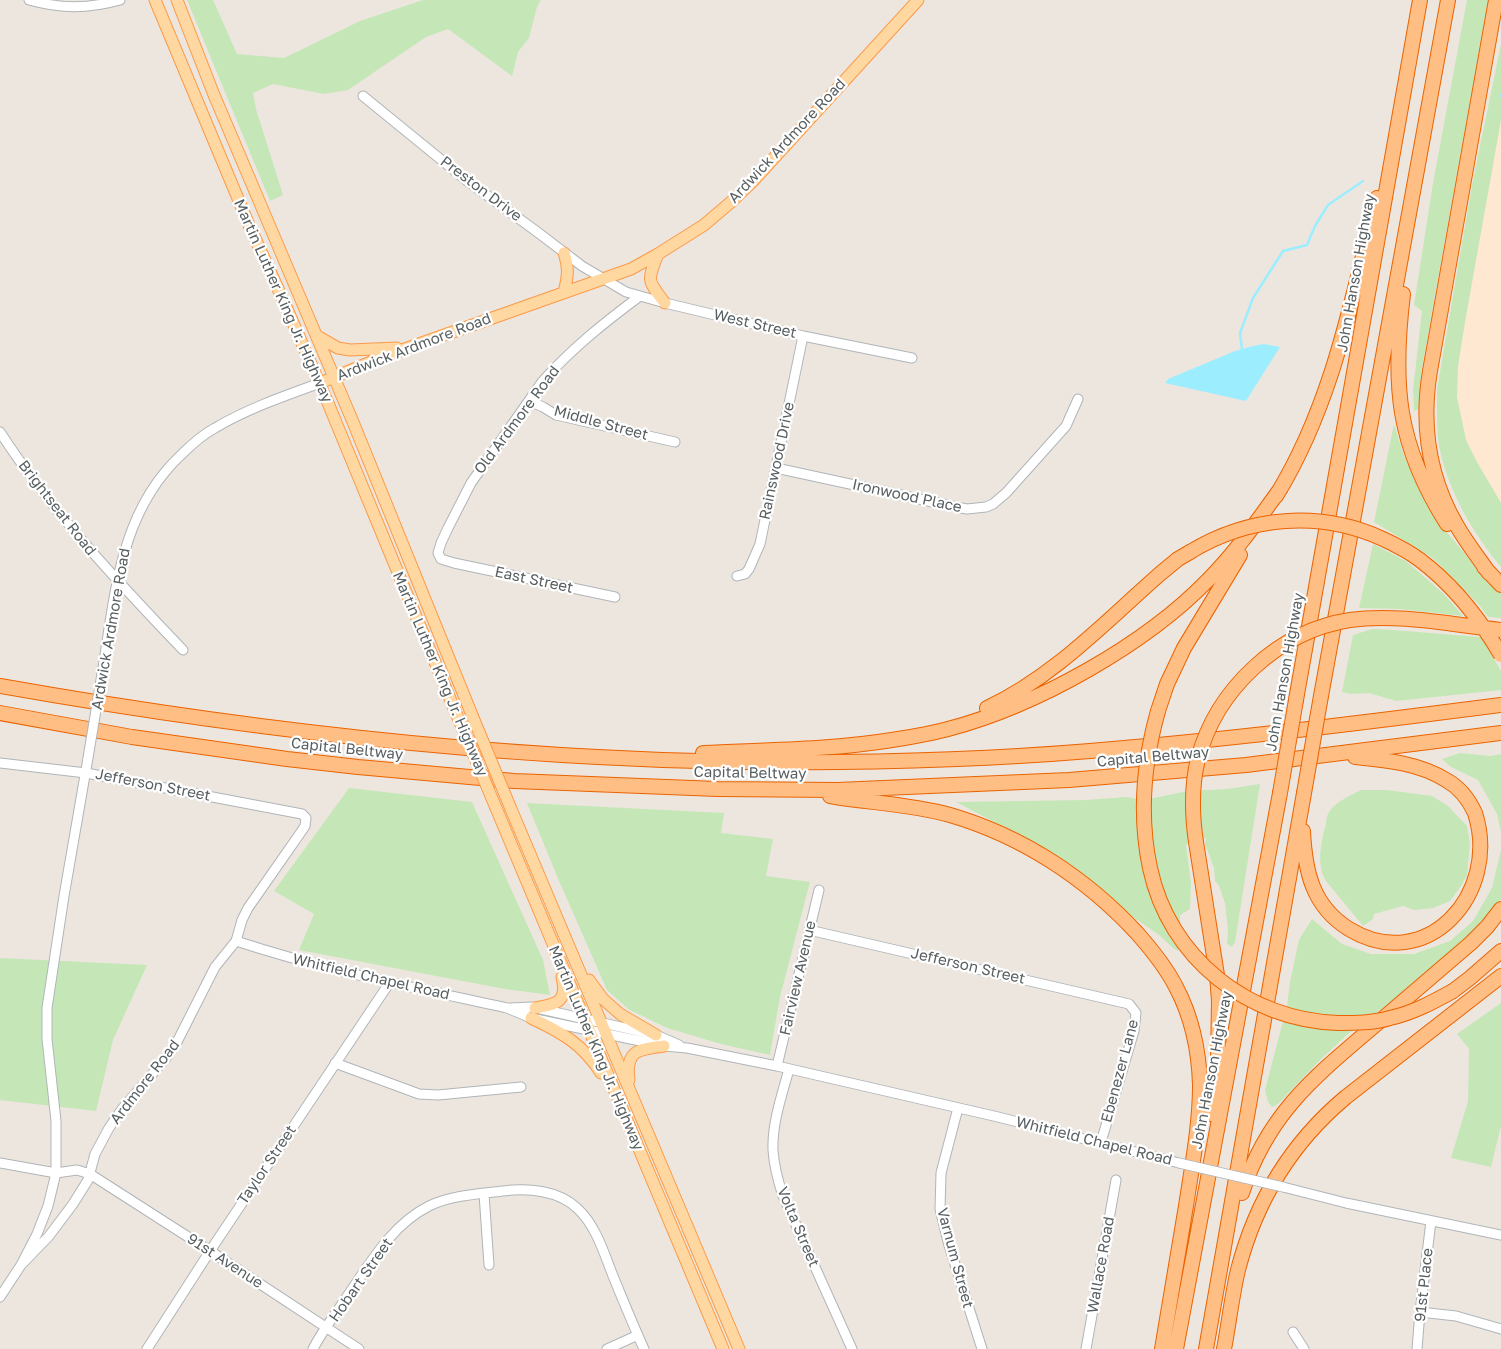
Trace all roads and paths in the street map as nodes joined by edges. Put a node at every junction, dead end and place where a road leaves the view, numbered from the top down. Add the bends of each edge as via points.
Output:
1 (29, 0) edge
2 (120, 0) edge
3 (154, 0) edge
4 (177, 0) edge
5 (918, 0) edge
6 (1420, 0) edge
7 (1448, 0) edge
8 (1496, 0) edge
9 (1409, 64) junction
10 (363, 96) dead end
11 (1421, 147) junction
12 (564, 253) junction
13 (658, 254) junction
14 (602, 278) junction
15 (564, 292) junction
16 (640, 296) junction
17 (665, 303) junction
18 (317, 336) junction
19 (803, 336) junction
20 (409, 347) junction
21 (912, 358) dead end
22 (335, 378) junction
23 (320, 383) junction
24 (1078, 399) dead end
25 (529, 401) junction
26 (0, 432) edge
27 (675, 442) dead end
28 (776, 468) junction
29 (1281, 488) junction
30 (454, 563) joint
31 (1489, 573) junction
32 (737, 576) dead end
33 (118, 581) junction
34 (1501, 585) edge
35 (614, 596) dead end
36 (1501, 630) edge
37 (183, 650) dead end
38 (1501, 654) edge
39 (0, 686) edge
40 (1501, 705) edge
41 (0, 714) edge
42 (1501, 734) edge
43 (892, 740) junction
44 (1316, 756) junction
45 (582, 757) junction
46 (0, 763) edge
47 (86, 773) junction
48 (795, 790) junction
49 (1304, 793) junction
50 (305, 816) joint
51 (819, 890) dead end
52 (1501, 909) edge
53 (809, 930) junction
54 (236, 941) junction
55 (571, 949) junction
56 (1501, 951) edge
57 (556, 953) junction
58 (1501, 976) edge
59 (390, 982) junction
60 (1501, 987) edge
61 (1127, 1003) joint
62 (533, 1013) junction
63 (584, 1019) junction
64 (604, 1028) junction
65 (589, 1030) junction
66 (656, 1035) junction
67 (664, 1046) junction
68 (687, 1048) junction
69 (335, 1063) junction
70 (777, 1066) junction
71 (789, 1069) junction
72 (1376, 1074) junction
73 (520, 1087) dead end
74 (630, 1089) junction
75 (620, 1103) junction
76 (958, 1108) junction
77 (1101, 1142) junction
78 (0, 1163) edge
79 (56, 1173) junction
80 (90, 1174) junction
81 (1116, 1180) dead end
82 (484, 1194) junction
83 (1431, 1221) junction
84 (1501, 1234) edge
85 (210, 1250) junction
86 (1192, 1262) junction
87 (489, 1264) dead end
88 (21, 1265) junction
89 (0, 1297) edge
90 (1420, 1312) junction
91 (1212, 1317) junction
92 (327, 1328) junction
93 (1501, 1329) edge
94 (1294, 1332) dead end
95 (638, 1335) junction
96 (147, 1349) edge
97 (313, 1349) edge
98 (359, 1349) edge
99 (607, 1349) edge
100 (644, 1349) edge
101 (723, 1349) edge
102 (739, 1349) edge
103 (852, 1349) edge
104 (982, 1349) edge
105 (1086, 1349) edge
106 (1162, 1349) edge
107 (1176, 1349) edge
108 (1206, 1349) edge
109 (1224, 1349) edge
110 (1304, 1349) edge
111 (1417, 1349) edge

1 - 2 street via 74,7
3 - 23 main road, Martin Luther King Jr. Highway
4 - 18 main road, Martin Luther King Jr. Highway
5 - 13 main road, Ardwick Ardmore Road via 745,188 704,224
6 - 9 highway, John Hanson Highway
7 - 11 highway
8 - 31 highway via 1426,408 1429,448 1439,488 1456,526
9 - 29 highway via 1337,356 1313,423
9 - 86 highway, John Hanson Highway, bridge via 1280,793
10 - 12 street, Preston Drive via 466,180
11 - 31 highway via 1399,328 1400,406 1410,446 1428,492 1464,547
11 - 49 highway, bridge
12 - 14 street, Preston Drive
12 - 15 main road via 568,265
13 - 14 main road, Ardwick Ardmore Road via 631,269
13 - 17 main road via 650,274 650,284
14 - 15 main road, Ardwick Ardmore Road
14 - 16 street, West Street
15 - 20 main road, Ardwick Ardmore Road
16 - 17 street, West Street
16 - 25 street, Old Ardmore Road via 568,354
17 - 19 street, West Street
18 - 20 main road via 338,348 350,350
18 - 22 main road, Martin Luther King Jr. Highway
19 - 21 street, West Street
19 - 28 street, Rainswood Drive
20 - 22 main road, Ardwick Ardmore Road
22 - 23 main road, Ardwick Ardmore Road
22 - 55 main road, Martin Luther King Jr. Highway, bridge
23 - 33 street, Ardwick Ardmore Road via 215,428 175,460 135,519
23 - 57 main road, Martin Luther King Jr. Highway, bridge
24 - 28 street, Ironwood Place via 1066,426 1006,493 986,507 956,507
25 - 27 street, Middle Street via 556,415
25 - 30 street, Old Ardmore Road via 471,483 448,528 438,553 441,559
26 - 33 street, Brightseat Road via 72,530
28 - 32 street, Rainswood Drive via 758,550 745,574
29 - 43 highway via 1232,555 1208,581 1173,613 1111,656 1044,692 991,715 947,730
29 - 56 highway, bridge via 1184,648 1158,710 1148,752 1144,791 1150,869 1176,932 1207,970 1240,995 1285,1014 1325,1022 1367,1022 1427,1005 1453,991
30 - 35 street, East Street
31 - 34 highway
33 - 37 street, Brightseat Road
33 - 47 street, Ardwick Ardmore Road, bridge
36 - 86 highway, bridge via 1372,618 1349,620 1304,634 1257,665 1238,684 1220,708 1207,734 1198,760 1192,806 1217,975 1220,1027
38 - 43 highway, bridge via 1472,612 1442,578 1399,547 1361,530 1323,522 1285,520 1224,534 1178,559 1063,659 1000,702 972,715
39 - 45 highway, Capital Beltway via 133,709 286,730
40 - 45 highway, Capital Beltway via 1239,737 1010,756 835,762
41 - 48 highway, Capital Beltway via 132,737 358,767 584,785
42 - 44 highway, Capital Beltway
43 - 45 highway via 852,745
44 - 48 highway, Capital Beltway via 1059,780
44 - 49 highway via 1371,758 1414,767 1447,780 1461,792 1480,824 1486,858 1478,890 1470,904 1443,930 1405,942 1374,940 1340,924 1311,885 1304,847
46 - 47 street, Jefferson Street
47 - 50 street, Jefferson Street
47 - 79 street, Ardwick Ardmore Road via 47,1008 46,1039 56,1121
48 - 106 highway via 927,810 996,832 1042,854 1086,885 1128,923 1162,964 1188,1012 1195,1037 1200,1086 1194,1155
49 - 91 highway
50 - 54 street, Ardmore Road via 304,826 248,908
51 - 53 street, Fairview Avenue
52 - 91 highway via 1471,943 1312,1080 1284,1111 1250,1168 1235,1213
53 - 61 street, Jefferson Street
53 - 70 street, Fairview Avenue
54 - 59 street, Whitfield Chapel Road via 305,962
54 - 80 street, Ardmore Road via 215,967 177,1042 109,1128 95,1154
55 - 64 main road, Martin Luther King Jr. Highway
55 - 66 main road via 603,999 620,1014
57 - 62 main road via 564,984 562,997 554,1005
57 - 63 main road, Martin Luther King Jr. Highway
58 - 72 highway
59 - 62 street, Whitfield Chapel Road
59 - 69 street, Taylor Street
60 - 72 highway
61 - 77 street, Ebenezer Lane via 1136,1013 1135,1025
62 - 63 street, Whitfield Chapel Road
62 - 65 street, Whitfield Chapel Road
62 - 75 main road via 585,1051
63 - 64 street, Whitfield Chapel Road
63 - 65 main road, Martin Luther King Jr. Highway
64 - 65 street, Whitfield Chapel Road
64 - 66 street, Whitfield Chapel Road
64 - 67 street, Whitfield Chapel Road
64 - 74 main road, Martin Luther King Jr. Highway
65 - 75 main road, Martin Luther King Jr. Highway
66 - 68 street, Whitfield Chapel Road
67 - 68 street, Whitfield Chapel Road
67 - 74 main road via 642,1049 632,1057 628,1071
68 - 70 street, Whitfield Chapel Road
69 - 73 street via 420,1094 438,1096
69 - 85 street, Taylor Street
70 - 71 street, Whitfield Chapel Road
71 - 76 street, Whitfield Chapel Road
71 - 103 street, Volta Street via 774,1130 776,1170 783,1196
72 - 109 highway via 1339,1102 1310,1131 1282,1167 1266,1195 1245,1245
74 - 102 main road, Martin Luther King Jr. Highway
75 - 101 main road, Martin Luther King Jr. Highway
76 - 77 street, Whitfield Chapel Road
76 - 104 street, Varnum Street via 942,1172 940,1209
77 - 83 street, Whitfield Chapel Road, bridge
78 - 79 street
79 - 80 street via 77,1170
79 - 88 street, Ardwick Ardmore Road via 44,1219
80 - 85 street, 91st Avenue
80 - 88 street, Ardmore Road via 49,1236
81 - 105 street, Wallace Road
82 - 87 street
82 - 92 street, Hobart Street via 442,1201 408,1220 386,1241
82 - 95 street, Hobart Street via 536,1190 554,1194 574,1205 595,1233
83 - 84 street, Whitfield Chapel Road
83 - 90 street, 91st Place
85 - 92 street, 91st Avenue
85 - 96 street, Taylor Street
86 - 107 highway, John Hanson Highway
88 - 89 street, Ardwick Ardmore Road
90 - 93 street via 1448,1315
90 - 111 street, 91st Place
91 - 108 highway
92 - 97 street, Hobart Street
92 - 98 street, 91st Avenue
94 - 110 street
95 - 99 street
95 - 100 street, Hobart Street

